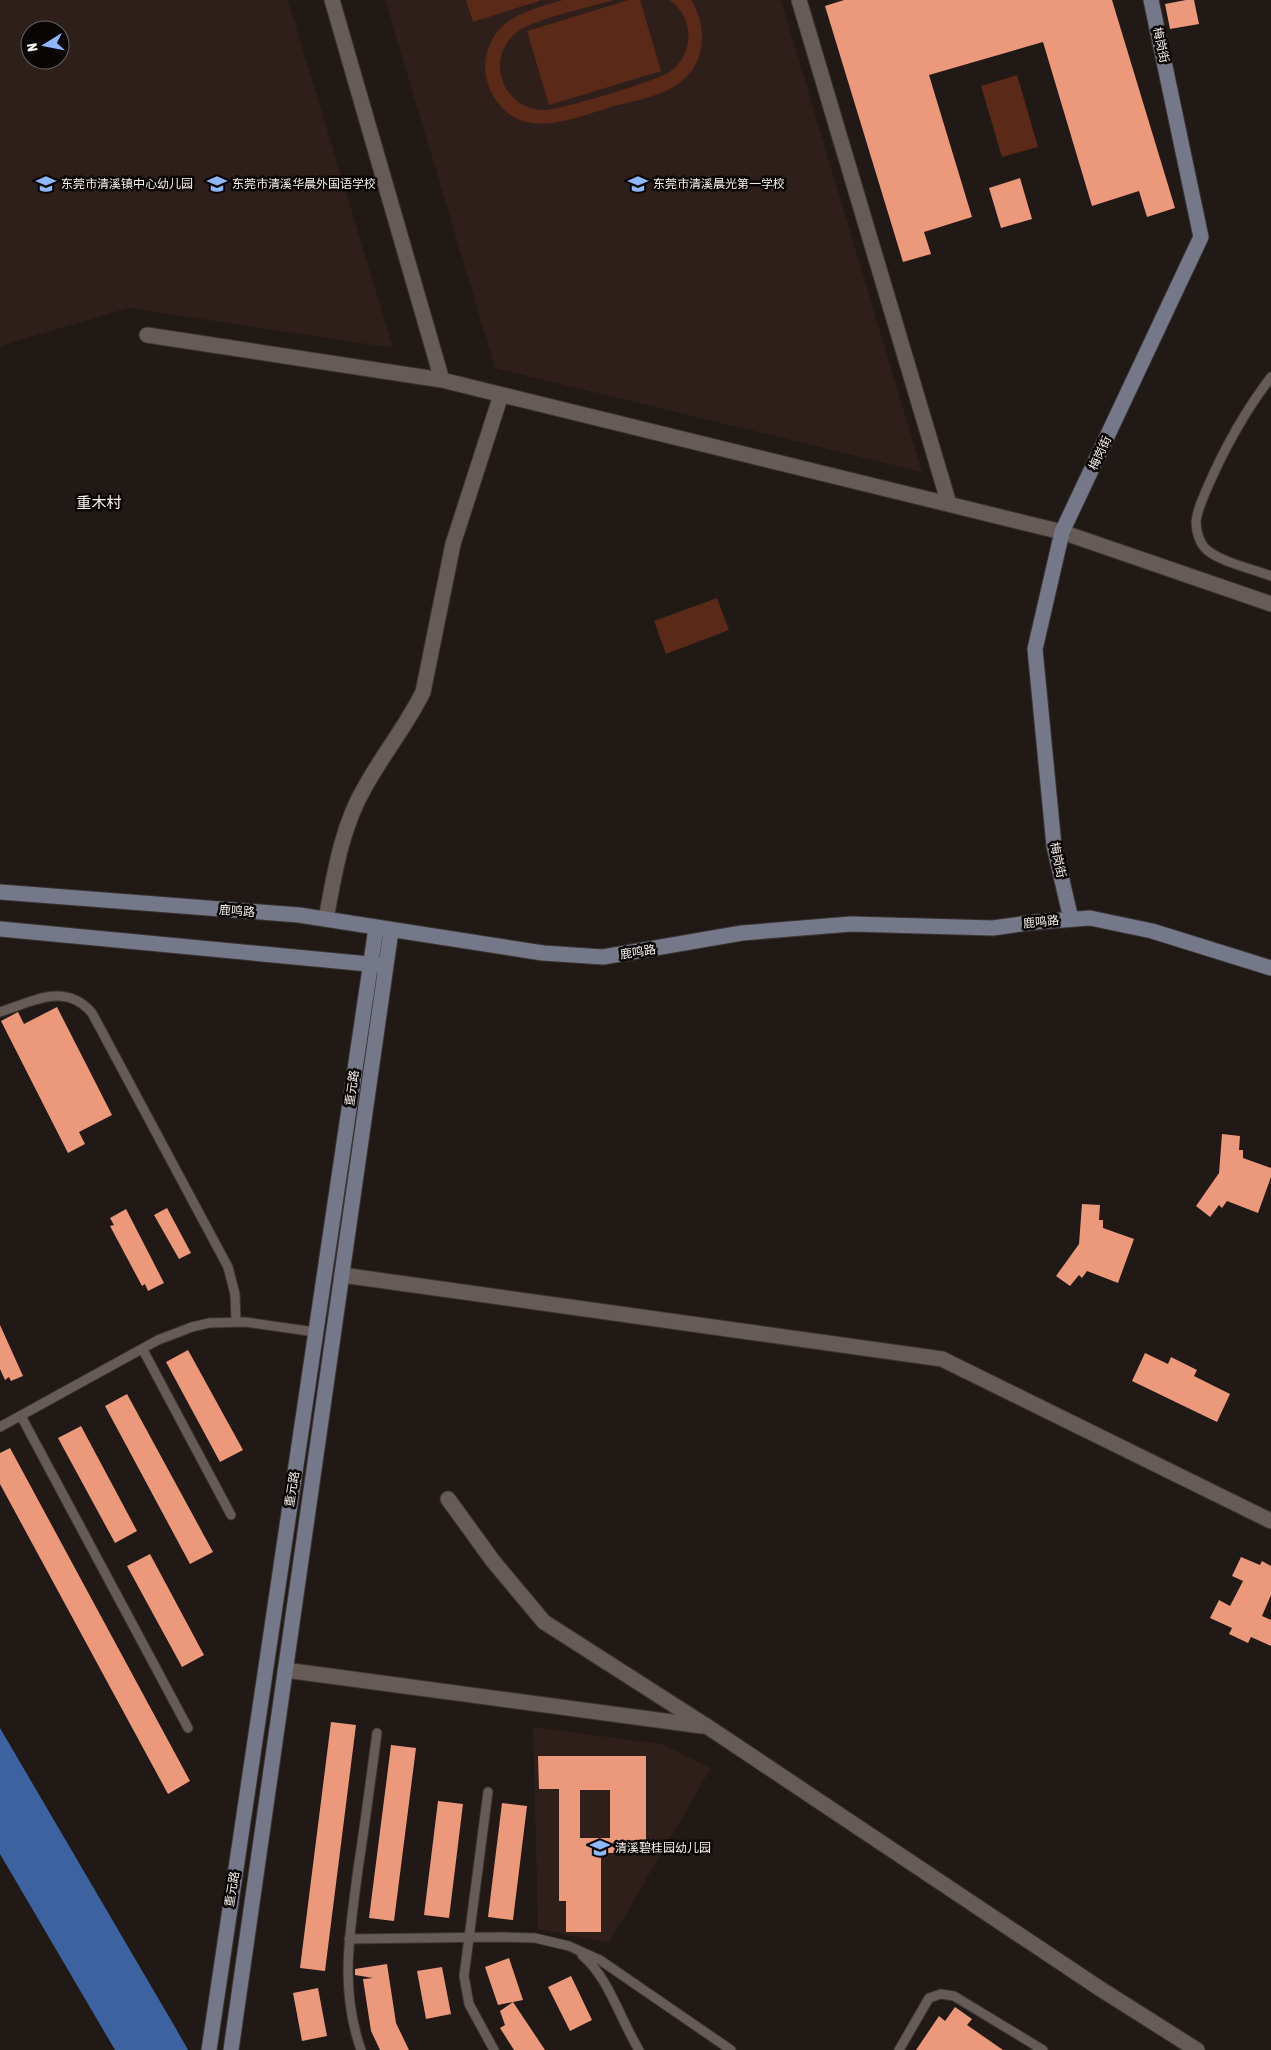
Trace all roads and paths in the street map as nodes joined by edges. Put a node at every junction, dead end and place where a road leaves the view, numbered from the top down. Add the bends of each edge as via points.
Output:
1 (332, 0) edge
2 (798, 0) edge
3 (1151, 0) edge
4 (147, 335) dead end
5 (1271, 377) edge
6 (442, 380) junction
7 (501, 395) junction
8 (949, 504) junction
9 (1062, 532) junction
10 (1271, 576) edge
11 (1271, 604) edge
12 (0, 892) edge
13 (326, 919) junction
14 (1071, 919) junction
15 (0, 929) edge
16 (384, 929) junction
17 (371, 964) junction
18 (386, 966) junction
19 (1271, 968) edge
20 (0, 1012) edge
21 (342, 1275) junction
22 (236, 1322) junction
23 (315, 1332) junction
24 (143, 1350) junction
25 (21, 1416) junction
26 (0, 1427) edge
27 (448, 1499) dead end
28 (231, 1515) dead end
29 (1271, 1521) edge
30 (285, 1670) junction
31 (708, 1727) junction
32 (188, 1728) dead end
33 (377, 1733) dead end
34 (488, 1792) dead end
35 (468, 1937) junction
36 (349, 1939) junction
37 (569, 1946) junction
38 (209, 2050) edge
39 (231, 2050) edge
40 (361, 2050) edge
41 (494, 2050) edge
42 (639, 2050) edge
43 (731, 2050) edge
44 (899, 2050) edge
45 (1043, 2050) edge
46 (1197, 2050) edge

1 - 6 street
2 - 8 street
3 - 9 street, 梅岗街 via 1201,237
4 - 6 street
5 - 10 lane via 1221,456 1198,510 1196,524 1199,538 1207,550
6 - 7 street
7 - 8 street
7 - 13 street via 453,544 423,692 414,712 364,789 339,852
8 - 9 street
9 - 11 street
9 - 14 street, 梅岗街 via 1036,649 1054,846
12 - 13 street, 鹿鸣路
13 - 16 street, 鹿鸣路
14 - 16 street, 鹿鸣路 via 993,928 851,924 742,933 603,957 542,954
14 - 19 street, 鹿鸣路 via 1090,918 1152,931
15 - 17 street
16 - 17 street, 重元路
16 - 18 street, 重元路
17 - 18 street
17 - 23 street, 重元路
18 - 21 street, 重元路
20 - 22 lane via 54,995 69,996 82,1002 92,1013 228,1267 235,1294
21 - 29 street via 942,1360
21 - 30 street, 重元路
22 - 23 lane
22 - 24 lane via 174,1332
23 - 38 street, 重元路
24 - 25 lane
24 - 28 lane
25 - 26 lane
25 - 32 lane
27 - 31 street via 493,1561 544,1622
30 - 31 street
30 - 39 street, 重元路
31 - 46 street
33 - 36 lane
34 - 35 lane
35 - 36 lane
35 - 37 lane via 535,1938
35 - 41 lane via 464,1962 466,1990 475,2017
36 - 40 lane via 347,1992
37 - 42 lane via 588,1960 604,1980
37 - 43 lane via 600,1960
44 - 45 lane via 929,1998 941,1994 954,1996

